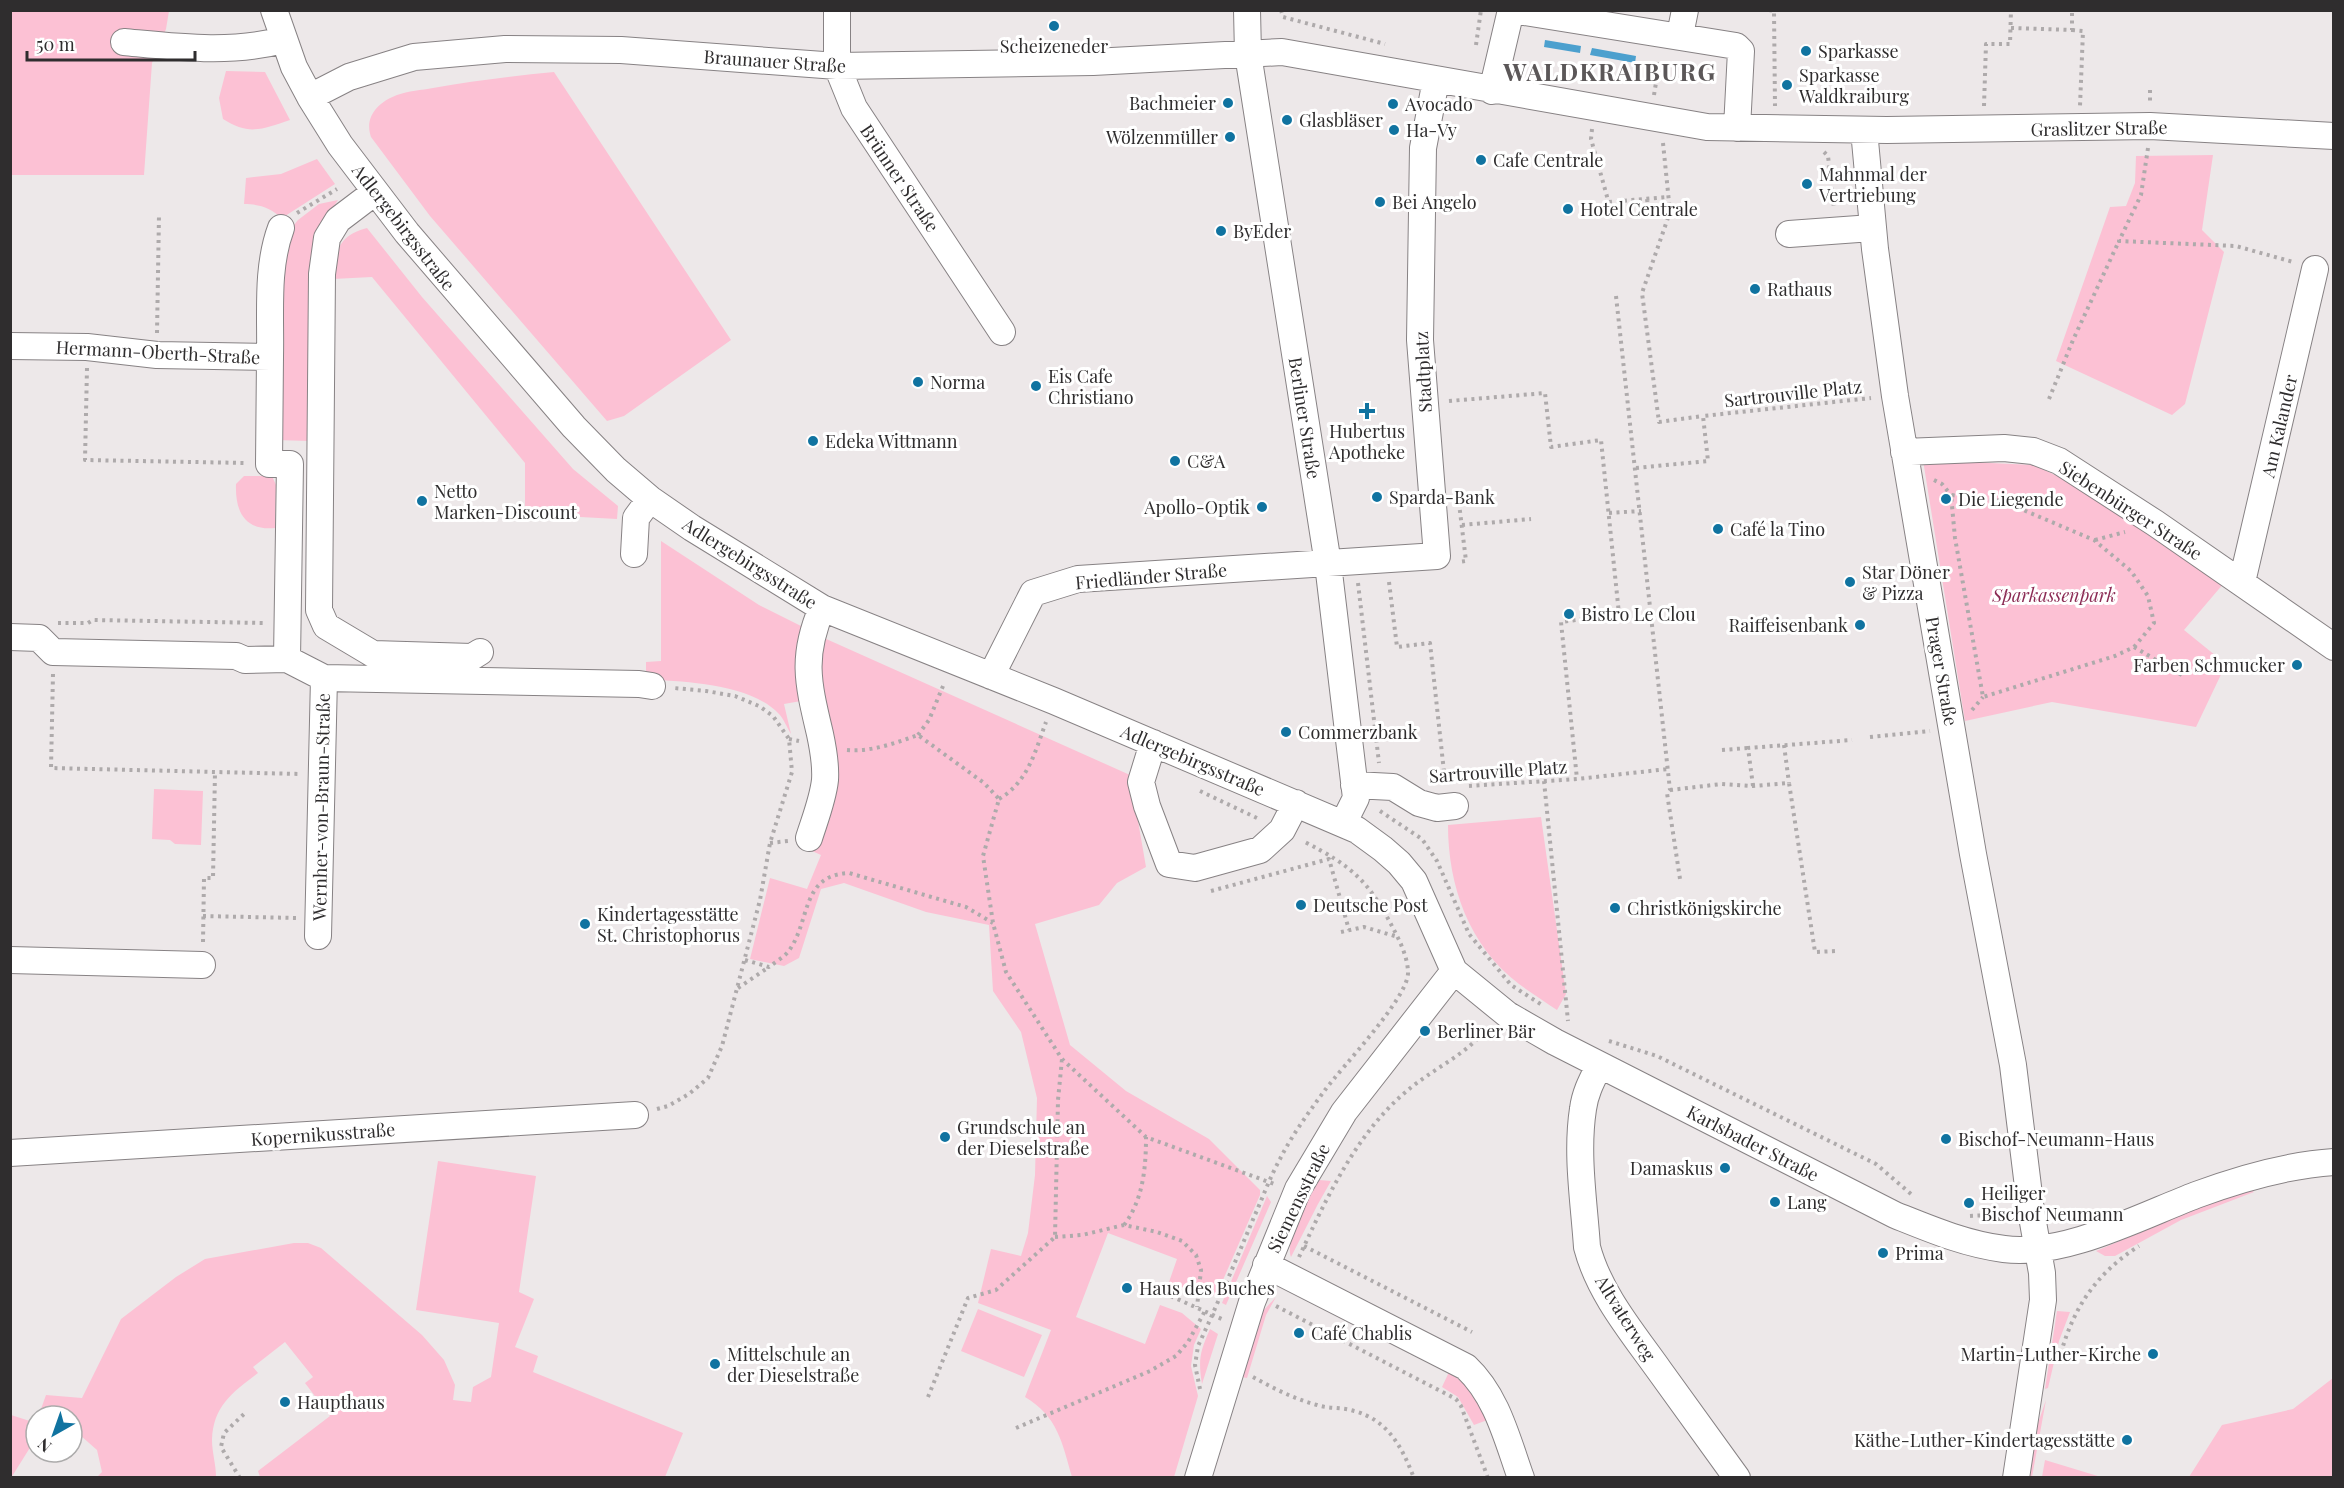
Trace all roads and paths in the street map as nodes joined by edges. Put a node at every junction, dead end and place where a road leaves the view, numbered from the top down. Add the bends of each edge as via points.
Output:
1 (274, 10) edge
2 (837, 10) edge
3 (1247, 10) edge
4 (1281, 10) edge
5 (1481, 10) edge
6 (1512, 10) edge
7 (1685, 10) edge
8 (1769, 10) edge
9 (2011, 10) edge
10 (2072, 10) edge
11 (2011, 28) junction
12 (2072, 30) junction
13 (1672, 34) junction
14 (283, 40) junction
15 (124, 42) dead end
16 (1393, 46) dead end
17 (1476, 49) dead end
18 (1248, 54) junction
19 (837, 66) junction
20 (1436, 80) junction
21 (1492, 91) junction
22 (310, 97) junction
23 (1594, 107) junction
24 (1775, 116) dead end
25 (2151, 126) junction
26 (2079, 127) junction
27 (1737, 128) junction
28 (1657, 129) junction
29 (1984, 129) junction
30 (1864, 130) junction
31 (2334, 135) edge
32 (1823, 151) dead end
33 (341, 187) dead end
34 (375, 192) junction
35 (1668, 197) junction
36 (1647, 199) junction
37 (1609, 202) junction
38 (1648, 214) dead end
39 (159, 215) dead end
40 (1612, 218) dead end
41 (281, 228) joint
42 (1872, 228) junction
43 (1836, 230) junction
44 (1789, 234) dead end
45 (2119, 241) junction
46 (2315, 269) joint
47 (1616, 296) dead end
48 (1002, 332) dead end
49 (10, 346) edge
50 (87, 347) junction
51 (157, 355) junction
52 (270, 357) junction
53 (1895, 396) junction
54 (2049, 399) dead end
55 (1449, 413) dead end
56 (1703, 416) junction
57 (1904, 452) junction
58 (268, 464) junction
59 (1636, 468) junction
60 (1458, 491) dead end
61 (650, 499) junction
62 (1641, 511) junction
63 (1608, 513) junction
64 (1531, 519) dead end
65 (1462, 525) junction
66 (1434, 527) junction
67 (634, 554) dead end
68 (1355, 562) junction
69 (1457, 562) dead end
70 (1328, 564) junction
71 (1389, 580) dead end
72 (2242, 582) junction
73 (822, 608) junction
74 (55, 623) dead end
75 (287, 623) junction
76 (10, 637) edge
77 (2134, 646) junction
78 (2334, 647) edge
79 (53, 652) junction
80 (480, 652) dead end
81 (287, 659) junction
82 (991, 676) junction
83 (2186, 677) dead end
84 (324, 678) junction
85 (652, 686) joint
86 (943, 686) dead end
87 (1054, 702) junction
88 (1951, 728) junction
89 (918, 735) junction
90 (1870, 737) dead end
91 (789, 739) junction
92 (1852, 740) dead end
93 (1153, 743) junction
94 (1784, 745) junction
95 (823, 748) junction
96 (1748, 748) junction
97 (1722, 750) dead end
98 (1668, 769) junction
99 (215, 772) junction
100 (322, 774) junction
101 (1576, 779) junction
102 (1544, 782) junction
103 (1789, 783) junction
104 (1354, 785) junction
105 (1382, 786) junction
106 (1753, 786) junction
107 (1670, 790) junction
108 (1199, 791) dead end
109 (1454, 793) junction
110 (999, 799) junction
111 (1296, 803) junction
112 (1343, 824) junction
113 (1282, 830) junction
114 (809, 838) dead end
115 (1680, 879) dead end
116 (1211, 891) dead end
117 (203, 916) junction
118 (993, 923) junction
119 (318, 927) joint
120 (1349, 930) junction
121 (1341, 932) dead end
122 (1398, 937) junction
123 (1836, 951) dead end
124 (10, 960) edge
125 (745, 960) junction
126 (202, 965) joint
127 (769, 967) junction
128 (1454, 971) junction
129 (738, 988) junction
130 (1544, 1006) dead end
131 (1503, 1011) junction
132 (1560, 1016) dead end
133 (1568, 1021) junction
134 (1576, 1025) dead end
135 (1601, 1038) dead end
136 (1062, 1059) junction
137 (1599, 1066) junction
138 (634, 1115) joint
139 (1146, 1137) junction
140 (10, 1153) edge
141 (2334, 1162) edge
142 (1268, 1182) junction
143 (1298, 1189) junction
144 (1918, 1199) dead end
145 (2031, 1210) junction
146 (1966, 1217) dead end
147 (1124, 1225) junction
148 (1055, 1238) junction
149 (2149, 1240) dead end
150 (1304, 1246) junction
151 (2038, 1248) junction
152 (1266, 1266) junction
153 (1290, 1277) junction
154 (1164, 1293) dead end
155 (1275, 1306) dead end
156 (1197, 1307) junction
157 (1205, 1311) junction
158 (1212, 1315) junction
159 (1226, 1320) dead end
160 (1472, 1332) dead end
161 (2060, 1357) dead end
162 (1252, 1377) dead end
163 (928, 1397) dead end
164 (1202, 1398) dead end
165 (244, 1414) dead end
166 (1016, 1428) dead end
167 (240, 1478) edge
168 (1198, 1478) edge
169 (1414, 1478) edge
170 (1488, 1478) edge
171 (1521, 1478) edge
172 (1737, 1478) edge
173 (2016, 1478) edge

1 - 14 street, Adlergebirgsstraße
2 - 19 street, Brünner Straße
3 - 18 street, Berliner Straße
4 - 16 path via 1283,17
5 - 17 path
6 - 13 street
6 - 21 street
7 - 13 street
8 - 24 path via 1774,11
9 - 11 path
10 - 12 path
11 - 12 path
11 - 29 path via 2010,44 1986,44
12 - 26 path via 2083,30
13 - 27 street via 1736,45 1741,51
13 - 28 path
14 - 15 street via 243,48
14 - 22 street, Adlergebirgsstraße
18 - 19 street, Braunauer Straße via 1093,62
18 - 20 street via 1282,52
18 - 70 street, Berliner Straße
19 - 22 street, Braunauer Straße via 621,50 506,49 414,57 349,77
19 - 48 street, Brünner Straße via 854,108
20 - 21 street
20 - 66 street, Stadtplatz via 1423,148 1420,340
21 - 23 street
22 - 34 street, Adlergebirgsstraße
23 - 28 street
23 - 37 path via 1591,139
25 - 26 street, Graslitzer Straße
25 - 31 street, Graslitzer Straße
25 - 45 path via 2141,195
26 - 29 street, Graslitzer Straße
27 - 28 street
27 - 30 street, Graslitzer Straße
28 - 35 path
29 - 30 street, Graslitzer Straße
30 - 42 street, Prager Straße
32 - 43 path via 1828,156
33 - 41 path via 309,204
34 - 61 street, Adlergebirgsstraße via 447,282 574,427
34 - 80 street via 338,219 327,238 322,274 319,610 326,626 373,654 472,657
35 - 36 path
35 - 56 path via 1670,212 1642,293 1659,422
36 - 37 path
36 - 38 path
37 - 40 path
39 - 51 path
41 - 52 street via 272,271
42 - 43 street
42 - 53 street, Prager Straße
43 - 44 street
45 - 46 path via 2236,246
45 - 54 path
46 - 72 street, Am Kalander
47 - 59 path
49 - 50 street, Hermann-Oberth-Straße
50 - 51 street, Hermann-Oberth-Straße
50 - 58 path via 86,460
51 - 52 street, Hermann-Oberth-Straße
52 - 58 street, Hermann-Oberth-Straße
53 - 56 path, Sartrouville Platz
53 - 57 street, Prager Straße
55 - 63 path via 1448,401 1545,393 1551,447 1601,440
56 - 59 path, Sartrouville Platz via 1708,461
57 - 72 street, Siebenbürger Straße via 2004,448 2033,451 2098,485
57 - 88 street, Prager Straße
58 - 75 street via 290,464
59 - 62 path
60 - 65 path
61 - 67 street via 636,518
61 - 73 street, Adlergebirgsstraße
62 - 63 path
62 - 98 path
63 - 101 path via 1619,614 1561,622
64 - 65 path
65 - 66 path
65 - 69 path via 1466,561
66 - 68 street, Stadtplatz via 1437,556
68 - 70 street, Stadtplatz
68 - 105 path
70 - 82 street, Friedländer Straße via 1078,579 1033,593
70 - 104 street, Berliner Straße
71 - 109 path via 1397,647 1430,644 1444,772
72 - 78 street, Siebenbürger Straße
73 - 82 street, Adlergebirgsstraße
73 - 95 street via 807,655 808,683
74 - 75 path
75 - 81 street
76 - 79 street, Wernher-von-Braun-Straße via 39,638
77 - 77 path via 2154,623 2148,596 2131,571 2094,540 2002,501 1951,495 1983,696 2115,656
77 - 83 path
79 - 81 street, Wernher-von-Braun-Straße
79 - 99 path via 51,768
81 - 84 street, Wernher-von-Braun-Straße
82 - 87 street, Adlergebirgsstraße
84 - 85 street
84 - 100 street, Wernher-von-Braun-Straße
85 - 91 path via 735,696 773,716
86 - 89 path
87 - 93 street, Adlergebirgsstraße
87 - 110 path via 1029,769 1014,790
88 - 90 path
88 - 145 street, Prager Straße via 2013,1065
89 - 95 path via 861,751
89 - 110 path via 984,783
91 - 95 path
91 - 125 path via 792,772 770,843
92 - 94 path
93 - 111 street, Adlergebirgsstraße
93 - 113 street via 1142,782 1168,864 1195,868 1260,850
94 - 96 path
94 - 103 path
95 - 114 street via 825,779
96 - 97 path
96 - 106 path
98 - 101 path, Sartrouville Platz
98 - 107 path
99 - 100 path
99 - 117 path via 213,878 204,878
100 - 119 street, Wernher-von-Braun-Straße
101 - 102 path, Sartrouville Platz
102 - 109 path, Sartrouville Platz
102 - 133 path
103 - 106 path
103 - 123 path via 1815,952
104 - 105 street
104 - 112 street, Berliner Straße via 1356,798
105 - 109 street via 1437,807
106 - 107 path via 1722,784
107 - 115 path via 1667,793
108 - 113 path
110 - 118 path via 983,856
111 - 112 street, Adlergebirgsstraße
111 - 113 street
112 - 128 street, Adlergebirgsstraße via 1383,849 1414,881
113 - 122 path via 1341,861 1357,874 1381,905
116 - 120 path via 1329,859
117 - 119 path
117 - 126 path
118 - 127 path via 966,907 849,873 835,873 820,881 788,952
118 - 136 path via 1006,972
120 - 121 path
120 - 122 path via 1364,927
122 - 142 path via 1408,972 1402,992 1325,1090
124 - 126 street
125 - 127 path
125 - 129 path
127 - 129 path
128 - 131 street, Karlsbader Straße
128 - 143 street, Siemensstraße via 1344,1112
129 - 138 path via 722,1046 708,1078 668,1106
130 - 131 path via 1511,985
131 - 137 street, Karlsbader Straße
131 - 150 path via 1476,1042 1408,1089 1377,1119 1322,1207
132 - 133 path
133 - 134 path
135 - 144 path via 1657,1056 1876,1164
136 - 139 path
136 - 148 path
137 - 151 street, Karlsbader Straße via 1938,1233 2005,1249
137 - 172 street, Altvaterweg via 1583,1109 1581,1167 1591,1260 1629,1329
138 - 140 street, Kopernikusstraße
139 - 142 path
139 - 147 path via 1139,1197
141 - 151 street, Karlsbader Straße via 2263,1174 2198,1194 2086,1239
142 - 143 path
142 - 158 path
143 - 152 street, Siemensstraße
145 - 146 path
145 - 151 street, Prager Straße
147 - 148 path
147 - 156 path via 1182,1241 1196,1255 1201,1270
148 - 163 path via 996,1290 968,1298
149 - 161 path via 2118,1259 2099,1278 2079,1308
150 - 153 path
150 - 160 path
151 - 173 street, Prager Straße via 2043,1300
152 - 153 street
152 - 168 street, Siemensstraße
153 - 171 street via 1466,1367 1489,1396
154 - 156 path
155 - 170 path via 1456,1400
156 - 157 path
157 - 158 path
157 - 166 path via 1176,1356 1150,1371
158 - 159 path
158 - 164 path via 1198,1346 1195,1365
162 - 169 path via 1310,1403 1356,1411 1381,1423 1394,1435
165 - 167 path via 224,1433 221,1447

